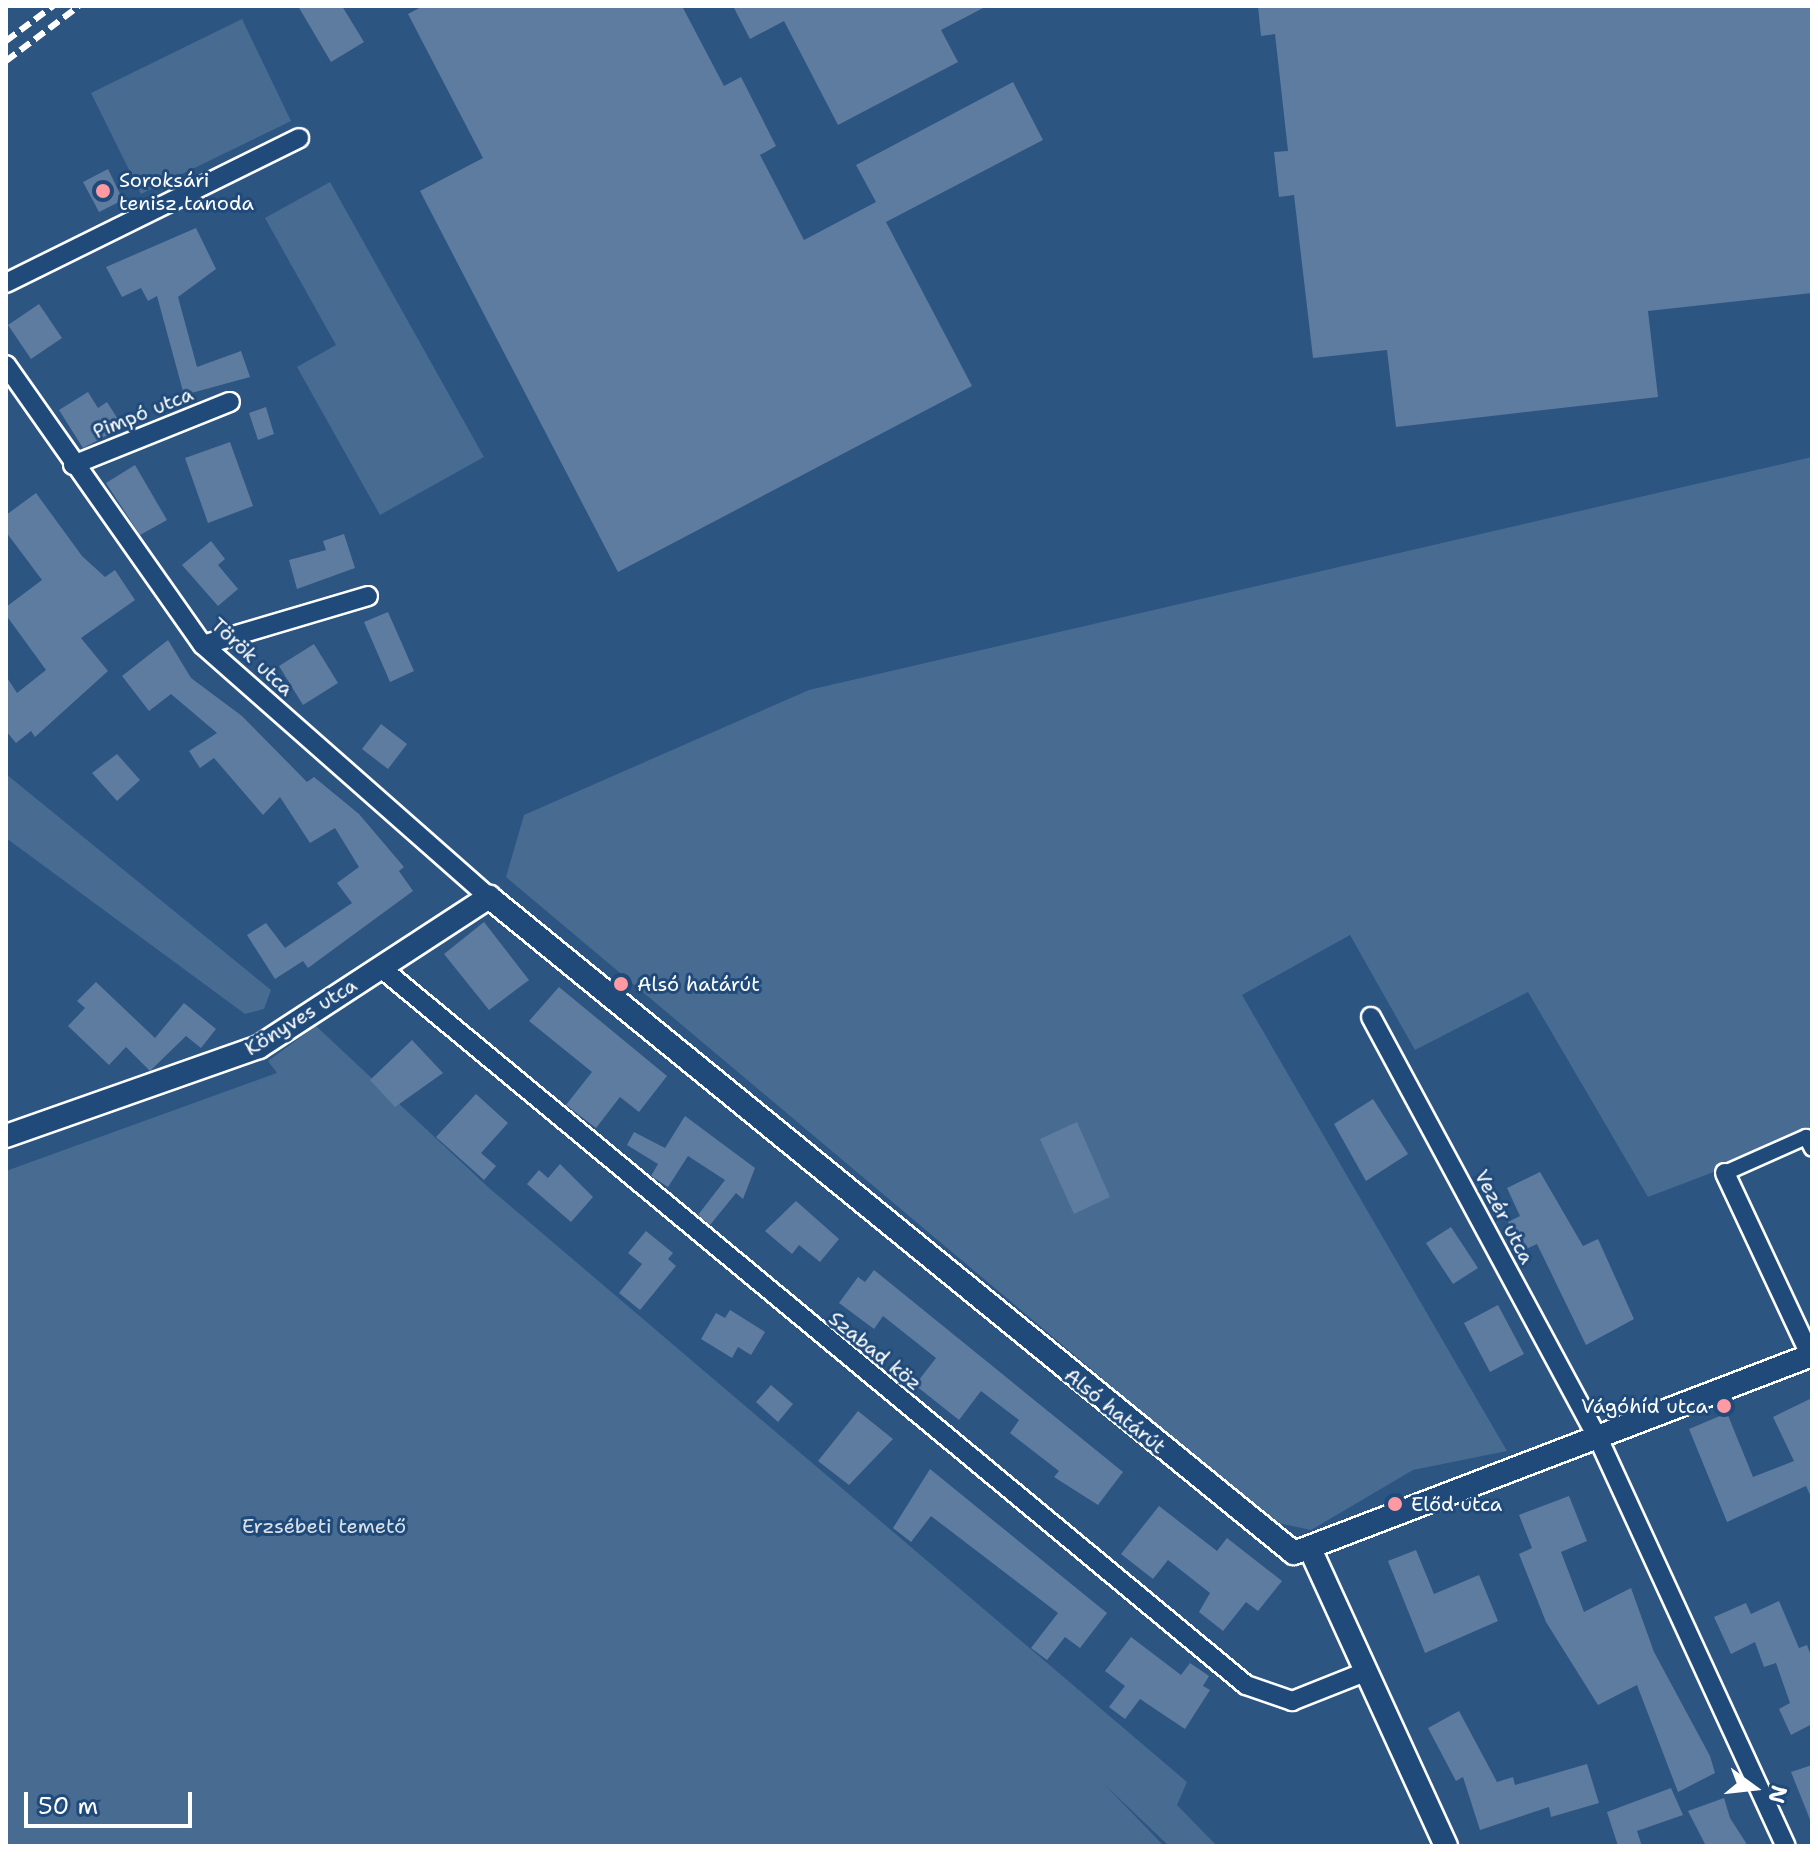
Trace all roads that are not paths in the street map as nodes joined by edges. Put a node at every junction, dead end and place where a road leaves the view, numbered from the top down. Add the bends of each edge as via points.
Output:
1 (299, 138) dead end
2 (6, 283) edge
3 (6, 365) edge
4 (230, 402) dead end
5 (73, 465) junction
6 (368, 596) dead end
7 (203, 645) junction
8 (489, 897) junction
9 (380, 967) junction
10 (1371, 1017) dead end
11 (6, 1136) edge
12 (1812, 1149) edge
13 (1725, 1173) joint
14 (1812, 1357) edge
15 (1598, 1438) junction
16 (1311, 1551) junction
17 (1365, 1672) junction
18 (1446, 1846) edge
19 (1786, 1846) edge

1 - 2 street
3 - 5 street, Török utca
4 - 5 street, Pimpó utca
5 - 7 street, Török utca
6 - 7 street
7 - 8 street, Török utca
8 - 9 street, Könyves utca
8 - 16 street, Alsó határút via 1279,1546
9 - 11 street, Könyves utca via 259,1047
9 - 17 street, Szabad köz via 1246,1685 1292,1701
10 - 15 street, Vezér utca
12 - 13 street via 1806,1137
13 - 14 street
14 - 15 street
15 - 16 street
15 - 19 street
16 - 17 street
17 - 18 street

